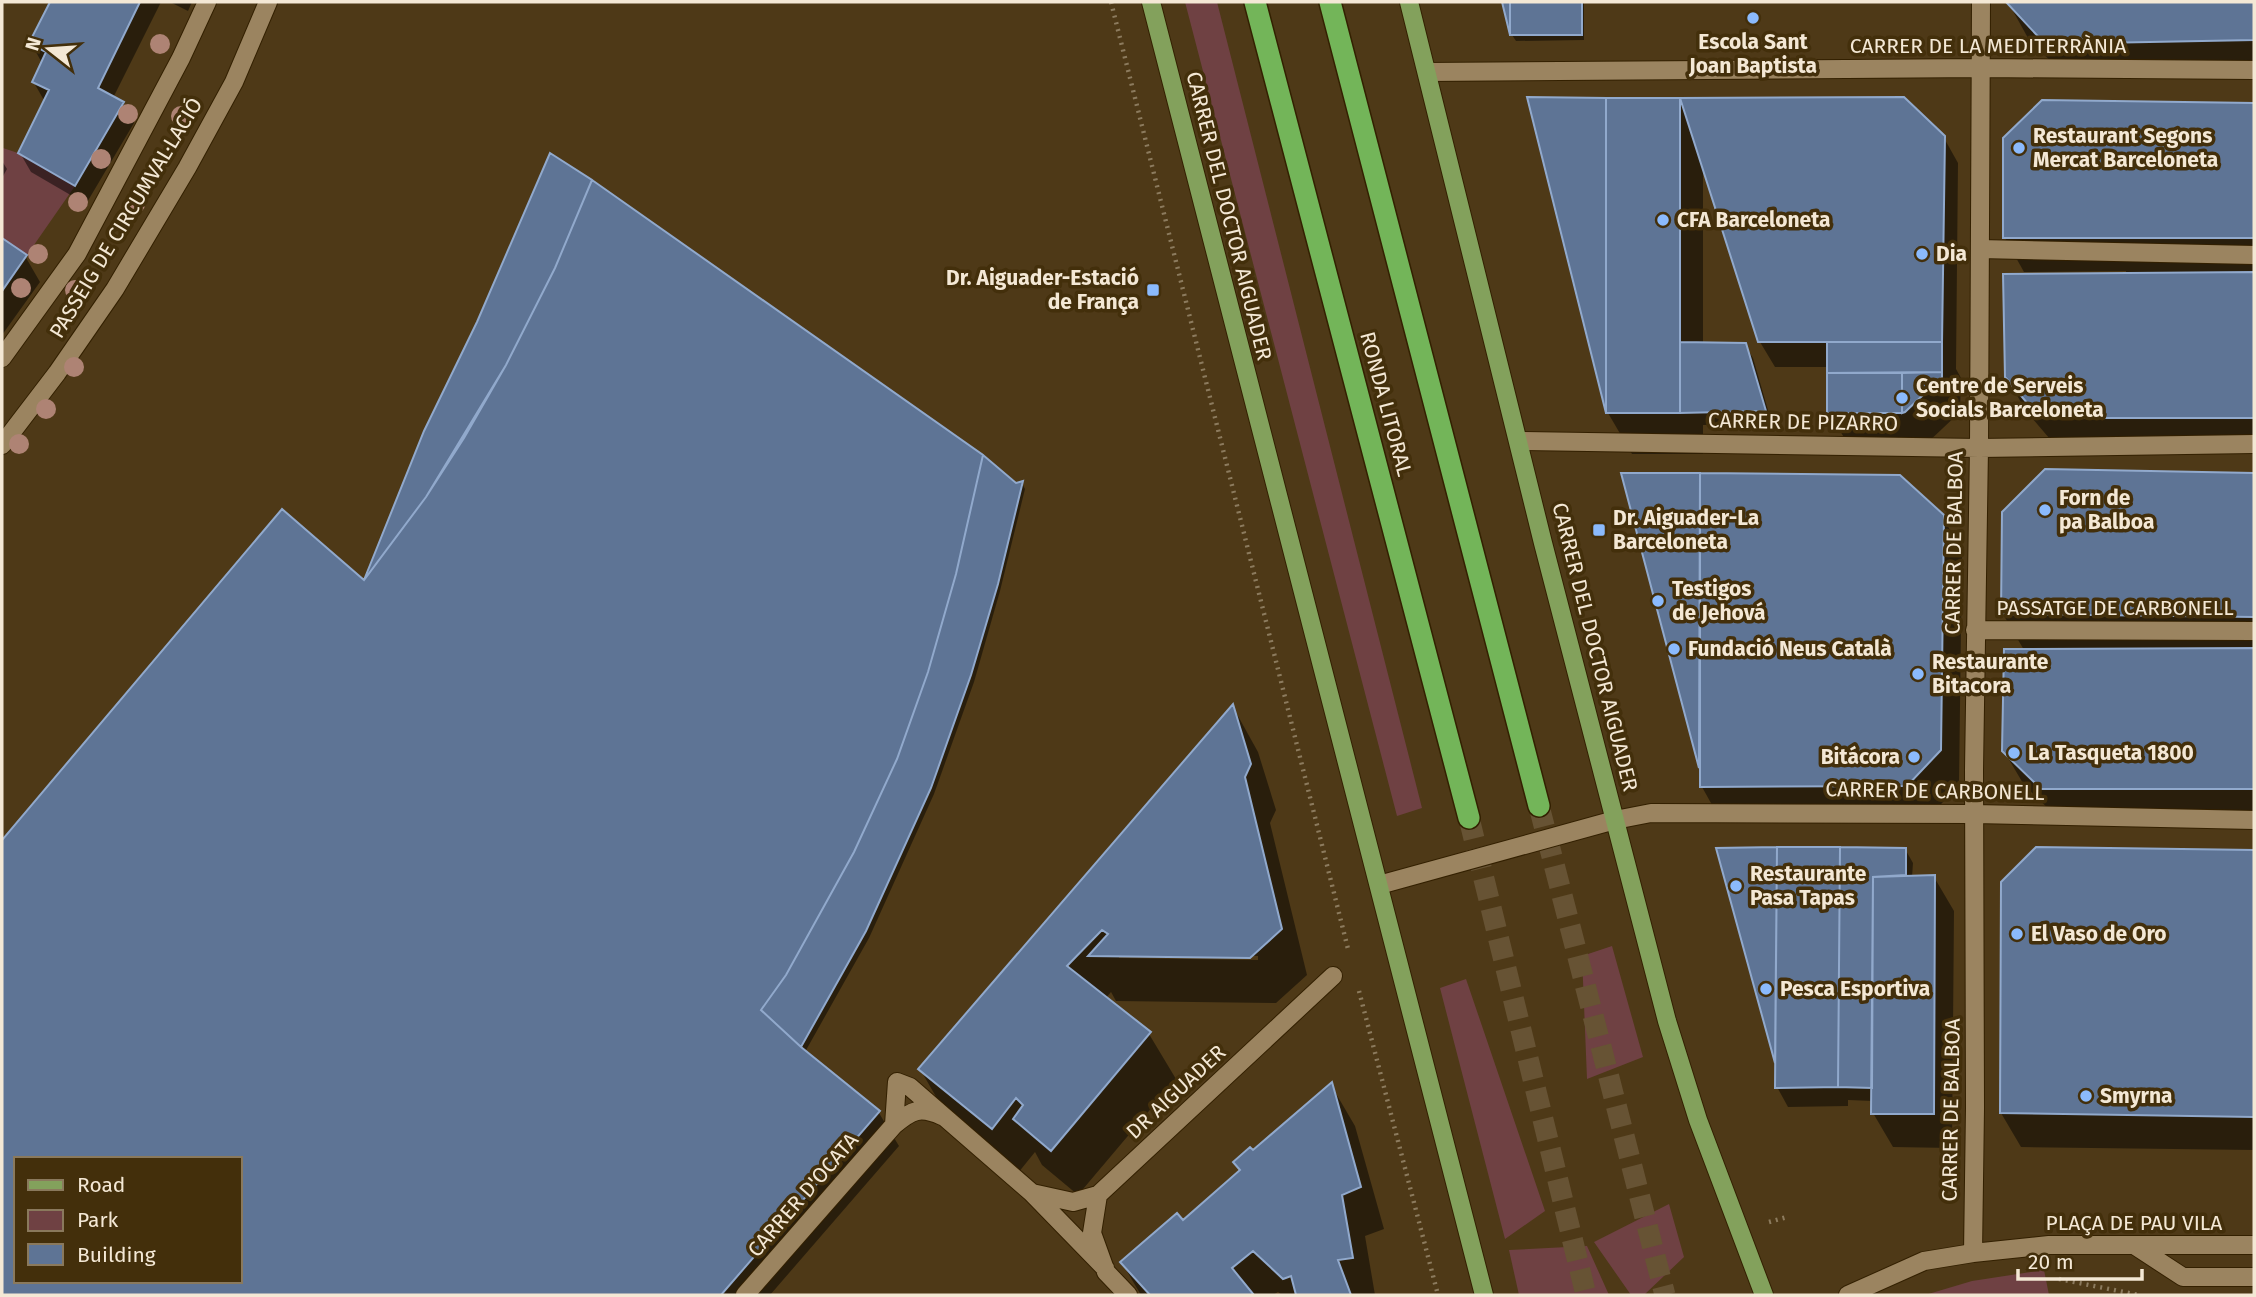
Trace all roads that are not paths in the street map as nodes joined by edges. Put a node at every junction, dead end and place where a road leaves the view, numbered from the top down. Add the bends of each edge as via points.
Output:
1 (207, 2) edge
2 (268, 2) edge
3 (1151, 2) edge
4 (1255, 2) edge
5 (1330, 2) edge
6 (1409, 2) edge
7 (1981, 2) edge
8 (1982, 68) junction
9 (2254, 70) edge
10 (1427, 72) junction
11 (1980, 249) junction
12 (2254, 256) edge
13 (2, 358) edge
14 (1520, 441) junction
15 (2254, 443) edge
16 (2, 445) edge
17 (1979, 448) junction
18 (1975, 630) junction
19 (2254, 631) edge
20 (1539, 806) tunnel mouth
21 (1974, 814) junction
22 (1469, 818) tunnel mouth
23 (1615, 820) junction
24 (2254, 820) edge
25 (1379, 885) junction
26 (1333, 976) dead end
27 (945, 1118) junction
28 (894, 1125) junction
29 (1032, 1193) junction
30 (1098, 1195) junction
31 (2134, 1245) junction
32 (2254, 1245) edge
33 (1973, 1253) junction
34 (1105, 1268) junction
35 (2254, 1278) edge
36 (745, 1295) edge
37 (1128, 1295) edge
38 (1484, 1295) edge
39 (1764, 1295) edge
40 (1848, 1295) edge

1 - 13 street, PASSEIG DE CIRCUMVAL·LACIÓ via 77,254
2 - 16 street, PASSEIG DE CIRCUMVAL·LACIÓ via 234,82 122,278
3 - 25 main road, CARRER DEL DOCTOR AIGUADER
4 - 22 highway, RONDA LITORAL
5 - 20 highway
6 - 10 main road, CARRER DEL DOCTOR AIGUADER
7 - 8 street, CARRER DE BALBOA
8 - 9 street, CARRER DE LA MEDITERRÀNIA
8 - 10 street, CARRER DE LA MEDITERRÀNIA
8 - 11 street, CARRER DE BALBOA
10 - 14 main road, CARRER DEL DOCTOR AIGUADER
11 - 12 street
11 - 17 street, CARRER DE BALBOA
14 - 17 street, CARRER DE PIZARRO
14 - 23 main road, CARRER DEL DOCTOR AIGUADER
15 - 17 street, CARRER DE PIZARRO
17 - 18 street, CARRER DE BALBOA
18 - 19 street, PASSATGE DE CARBONELL
18 - 21 street, CARRER DE BALBOA
21 - 23 street, CARRER DE CARBONELL via 1651,813
21 - 24 street, CARRER DE CARBONELL
21 - 33 street, CARRER DE BALBOA
23 - 25 street, CARRER DE CARBONELL
23 - 39 main road, CARRER DEL DOCTOR AIGUADER via 1681,1068
25 - 38 main road, CARRER DEL DOCTOR AIGUADER
26 - 30 street, DR AIGUADER
27 - 28 street, CARRER D'OCATA via 932,1111 910,1112
27 - 28 street via 910,1087 897,1082
27 - 29 street
28 - 36 street, CARRER D'OCATA
29 - 30 street via 1073,1202
29 - 34 street
30 - 34 street via 1092,1233
31 - 32 street, PLAÇA DE PAU VILA
31 - 33 street, PLAÇA DE PAU VILA via 2049,1245
31 - 35 street via 2183,1276
33 - 40 street, PLAÇA DE PAU VILA via 1924,1261
34 - 37 street

